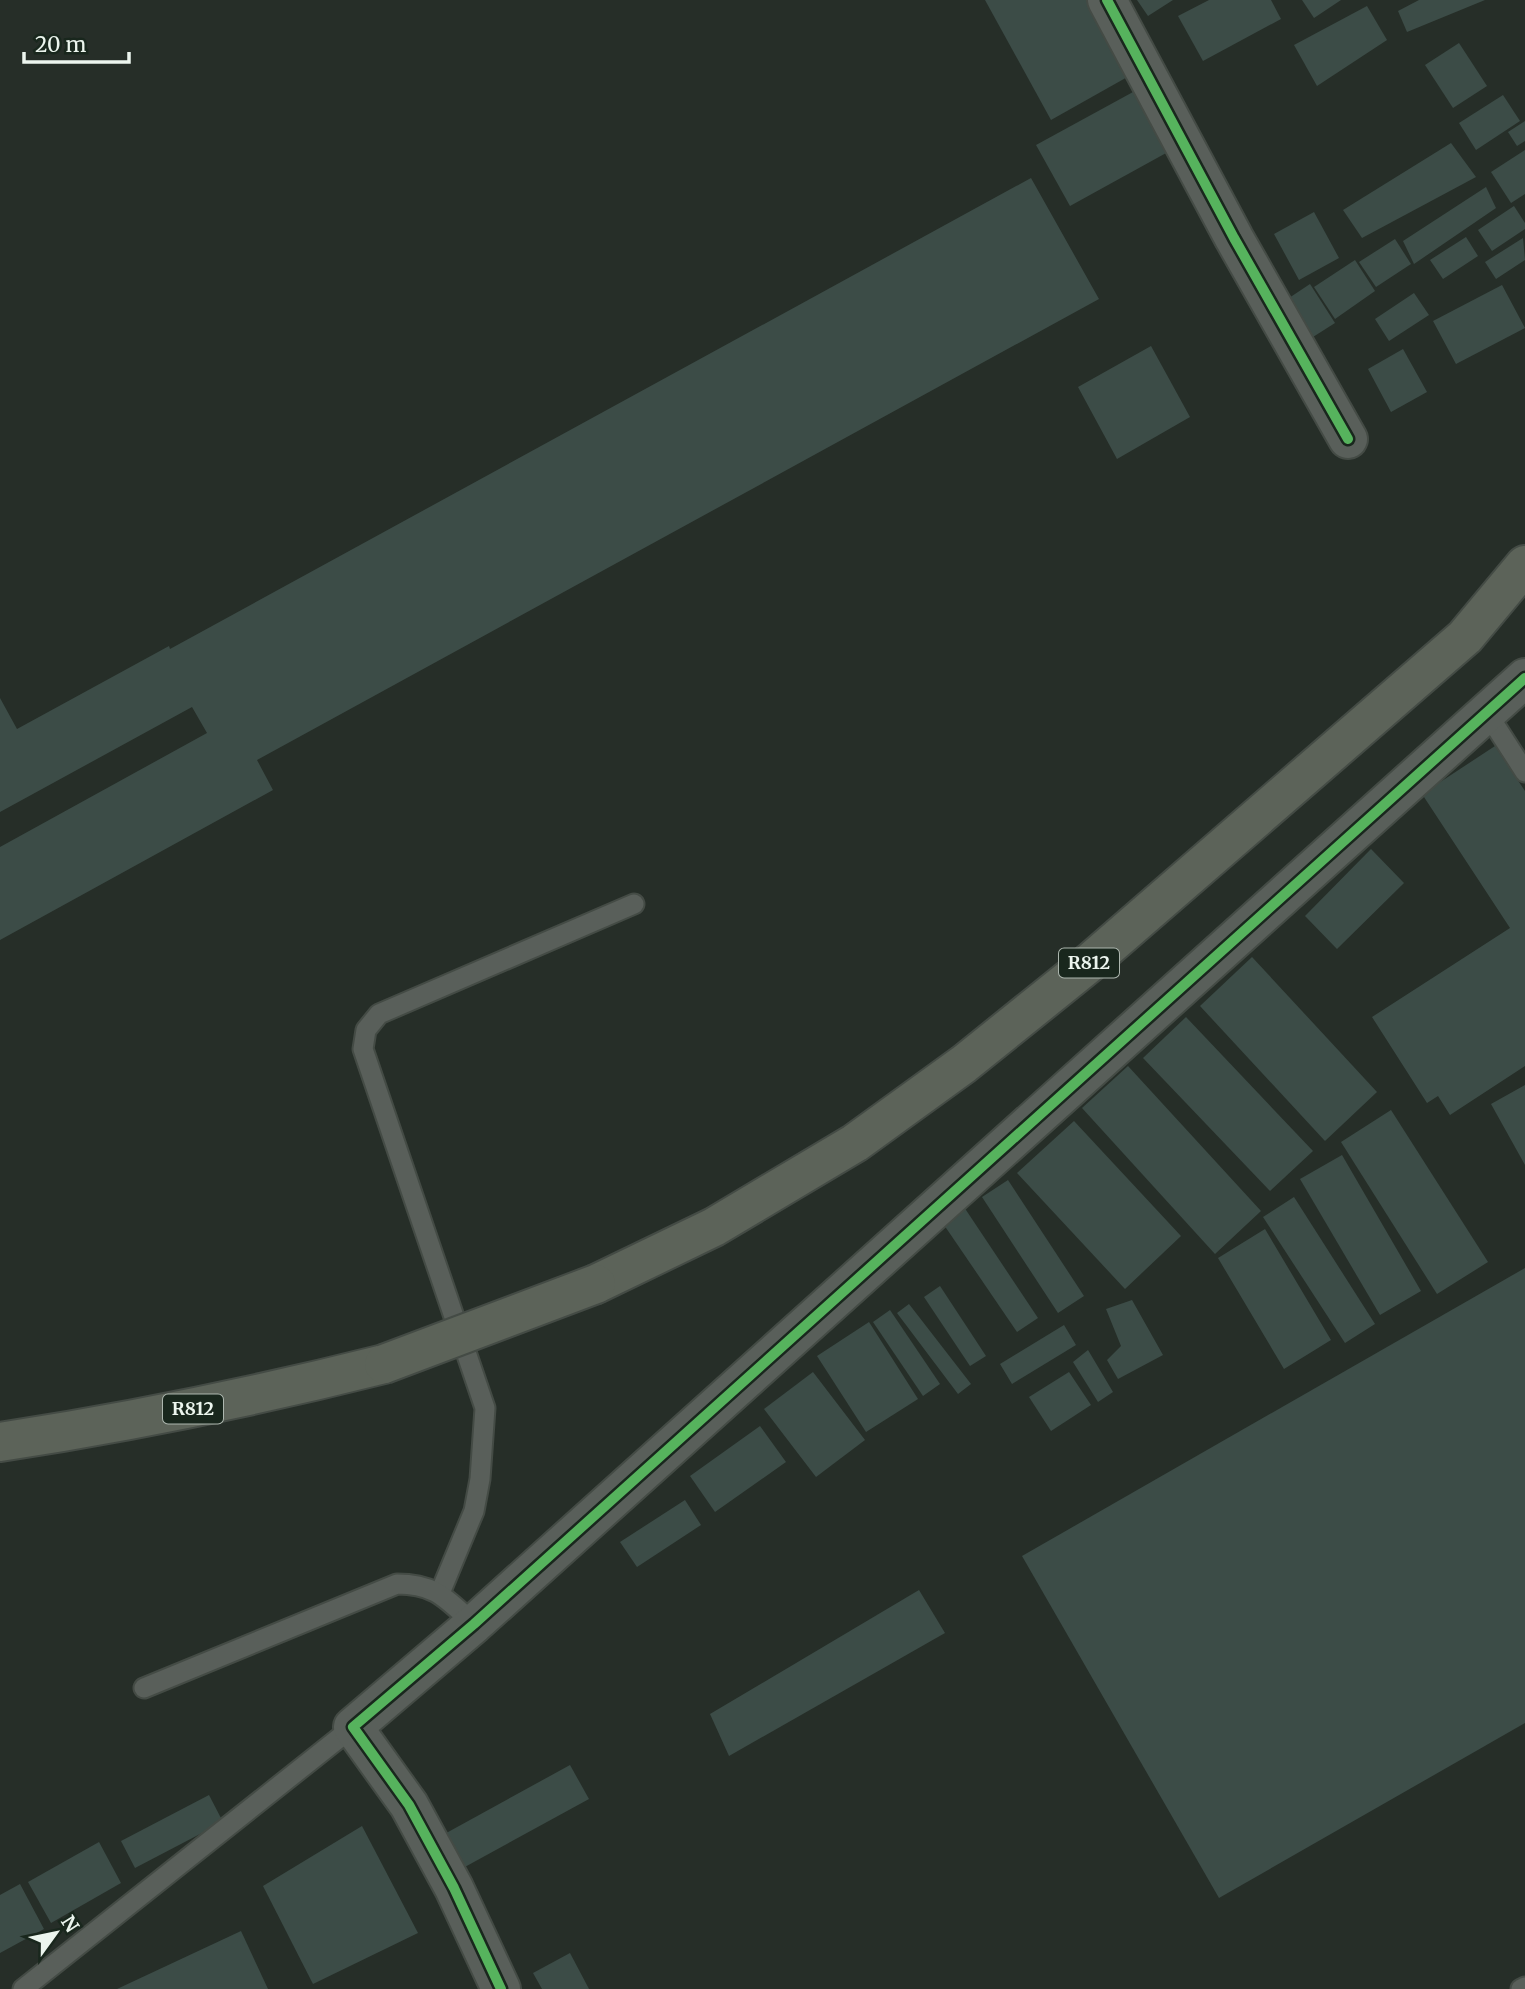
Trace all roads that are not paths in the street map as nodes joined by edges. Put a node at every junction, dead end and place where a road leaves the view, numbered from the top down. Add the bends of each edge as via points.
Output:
1 (1107, 0) edge
2 (1348, 439) dead end
3 (1525, 565) edge
4 (1525, 678) edge
5 (1487, 713) junction
6 (1525, 772) edge
7 (634, 904) dead end
8 (0, 1442) edge
9 (440, 1593) junction
10 (474, 1623) junction
11 (144, 1688) dead end
12 (353, 1727) junction
13 (23, 1989) edge
14 (501, 1989) edge

1 - 2 street
3 - 8 main road, R812, bridge via 1465,637 1087,965 964,1064 855,1143 714,1227 596,1284 384,1364 153,1418
4 - 5 street
5 - 6 lane
5 - 10 street
7 - 9 lane via 379,1014 366,1030 363,1049 485,1408 474,1511
9 - 10 lane
9 - 11 lane via 421,1584 397,1584
10 - 12 street
12 - 13 lane
12 - 14 street via 409,1805 460,1899

